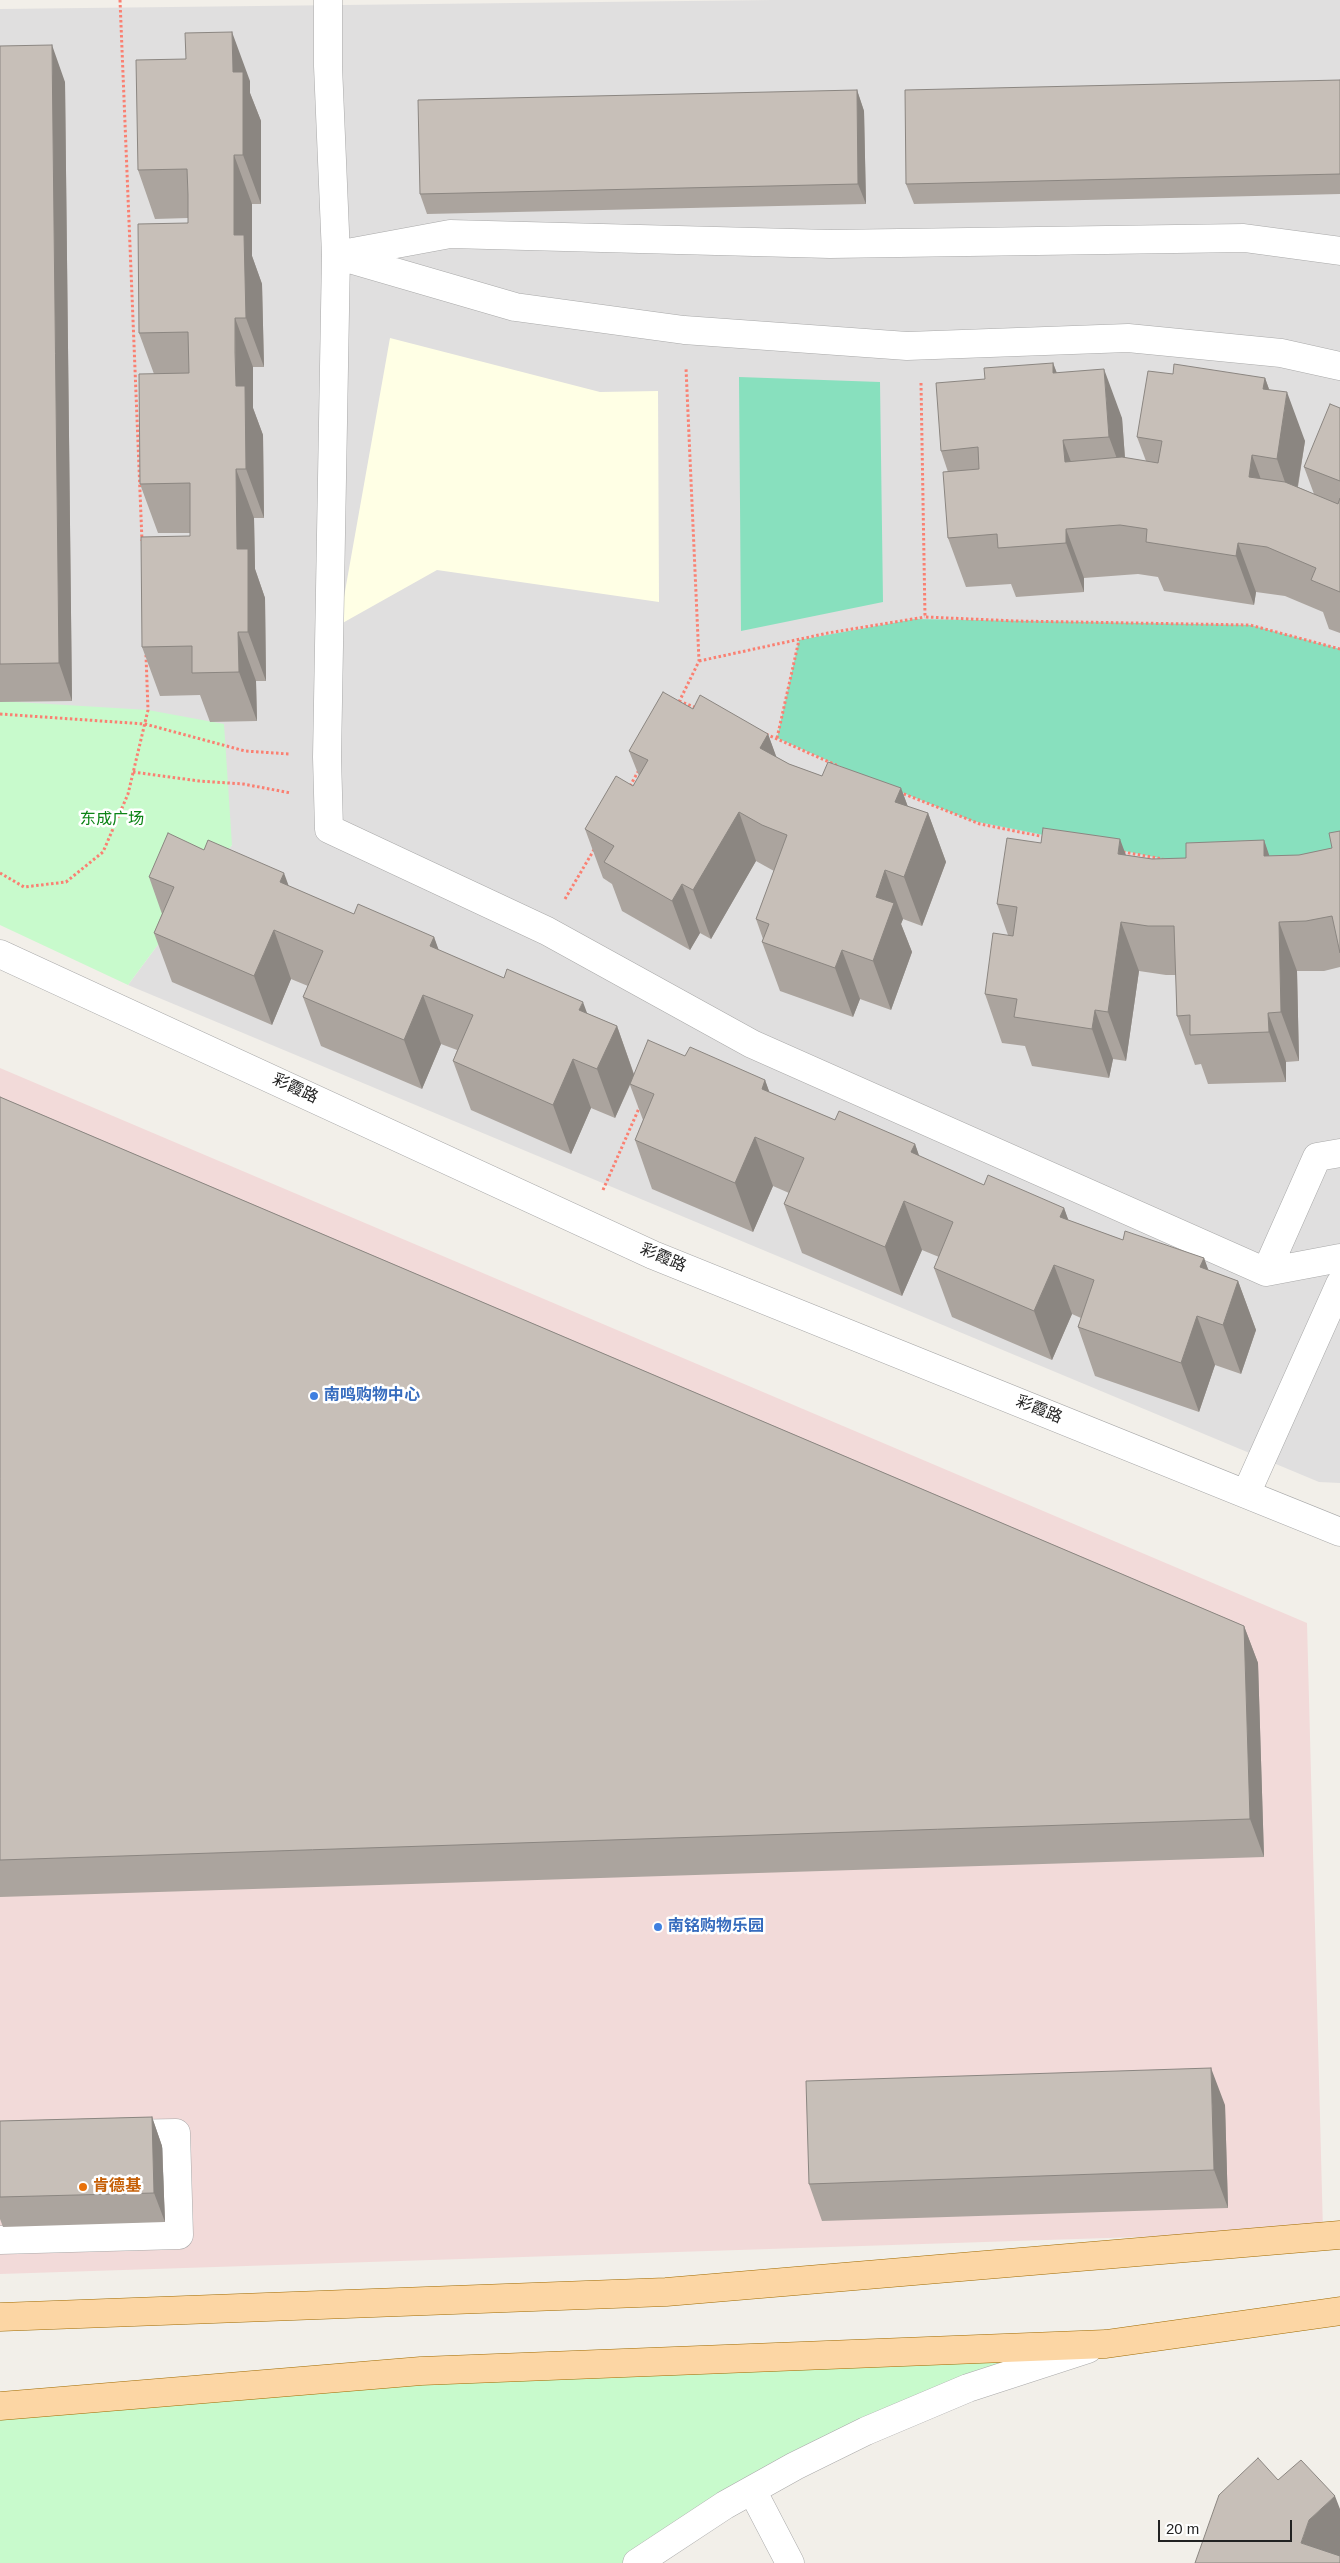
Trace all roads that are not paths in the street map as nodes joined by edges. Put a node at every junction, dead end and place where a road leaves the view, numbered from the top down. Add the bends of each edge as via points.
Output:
1 (328, 0) edge
2 (1340, 251) edge
3 (336, 255) junction
4 (1340, 366) edge
5 (0, 954) edge
6 (1340, 1153) edge
7 (1340, 1258) edge
8 (1266, 1272) junction
9 (1340, 1284) edge
10 (1246, 1494) junction
11 (1340, 1532) edge
12 (98, 2135) edge
13 (1340, 2235) edge
14 (0, 2240) edge
15 (1340, 2311) edge
16 (0, 2317) edge
17 (1106, 2344) junction
18 (0, 2406) edge
19 (752, 2490) junction
20 (637, 2563) edge
21 (790, 2563) edge

1 - 3 street
2 - 3 street via 1244,238 830,244 450,234
3 - 4 street via 515,306 684,330 920,346 1128,338 1281,353
3 - 8 street via 327,757 329,829 547,931 752,1044
5 - 10 street, 彩霞路 via 662,1258
6 - 8 street via 1317,1157
7 - 8 street
9 - 10 street
10 - 11 street, 彩霞路
12 - 14 street via 176,2133 179,2235
13 - 16 main road via 666,2292
15 - 17 main road
17 - 18 main road via 421,2372
17 - 19 street via 1024,2368 944,2397 866,2431
19 - 20 street
19 - 21 street

